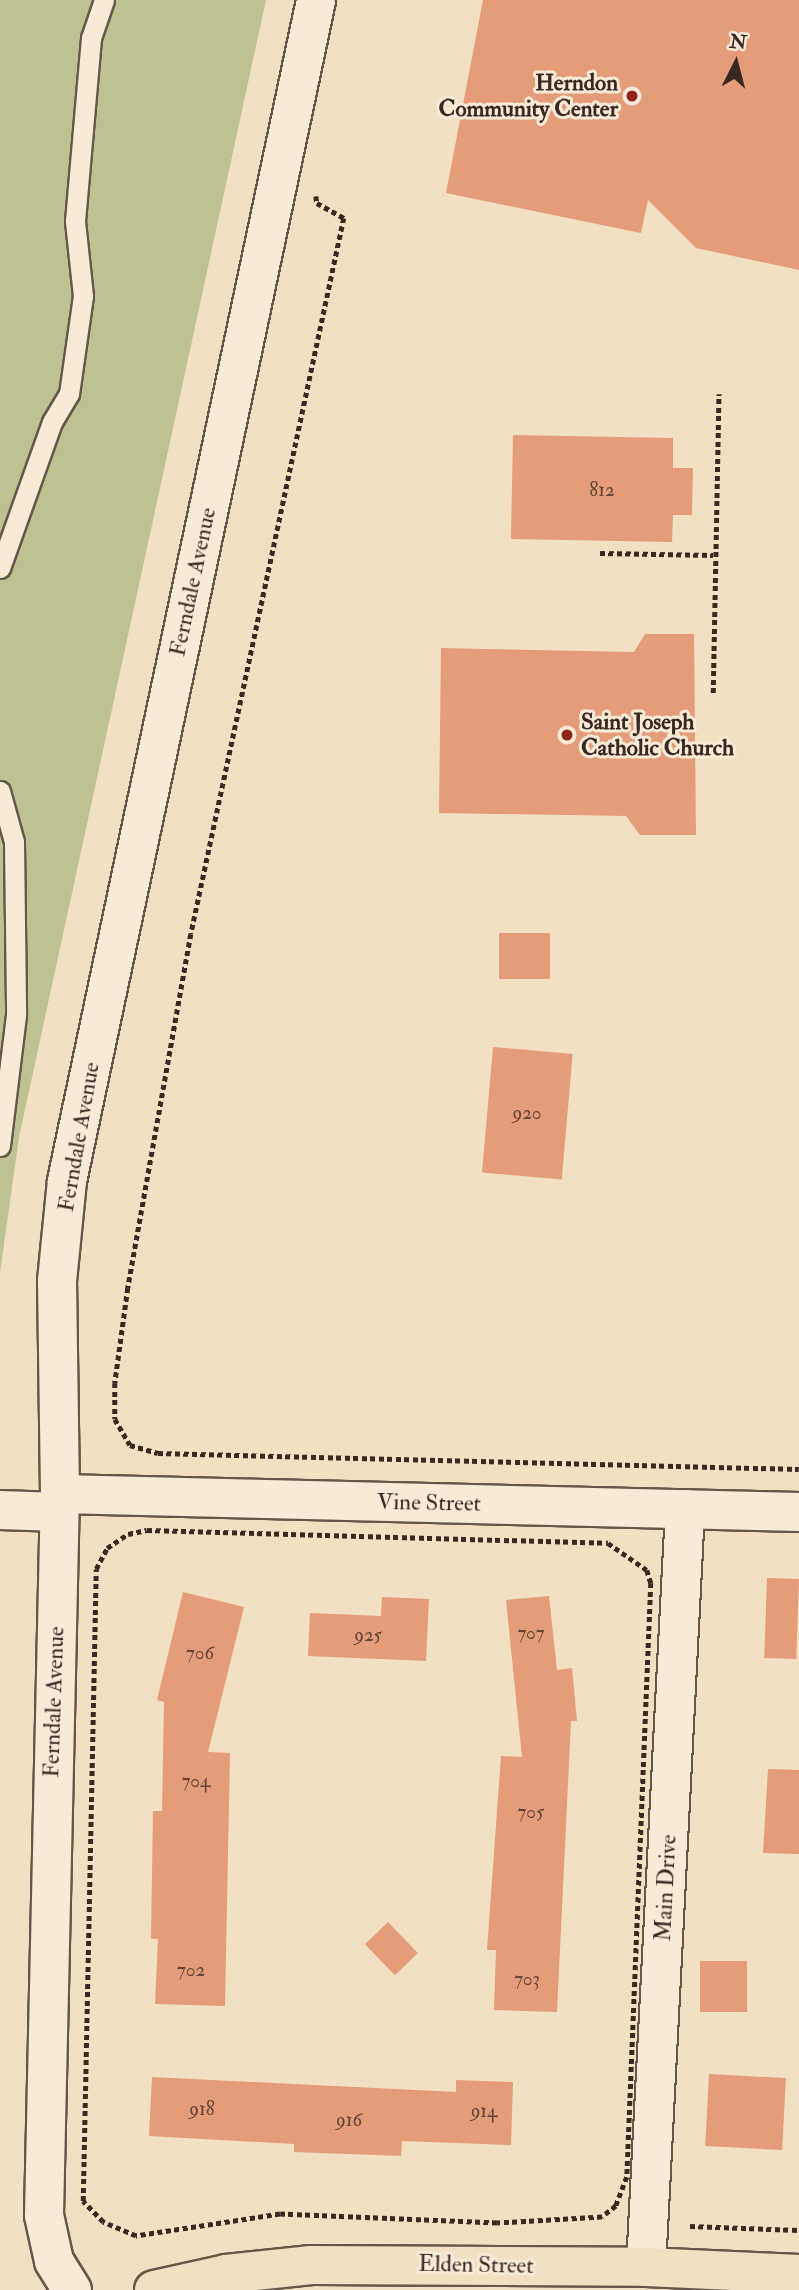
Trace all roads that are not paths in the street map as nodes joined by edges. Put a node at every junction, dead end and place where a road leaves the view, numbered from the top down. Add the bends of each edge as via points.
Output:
1 (104, 0) edge
2 (316, 0) edge
3 (0, 568) edge
4 (0, 791) edge
5 (0, 1146) edge
6 (59, 1503) junction
7 (685, 1509) junction
8 (0, 1510) edge
9 (799, 1512) edge
10 (646, 2267) junction
11 (799, 2274) edge
12 (72, 2290) edge
13 (155, 2290) edge

1 - 3 lane via 91,38 75,221 83,296 69,394 52,422
2 - 6 street, Ferndale Avenue via 67,1181 57,1281
4 - 5 lane via 15,842 16,1015
6 - 7 street, Vine Street
6 - 8 street, Vine Street
6 - 12 street, Ferndale Avenue via 44,2216 54,2261
7 - 9 street, Vine Street
7 - 10 street, Main Drive
10 - 11 main road, Elden Street
10 - 13 main road, Elden Street via 312,2265 226,2274

